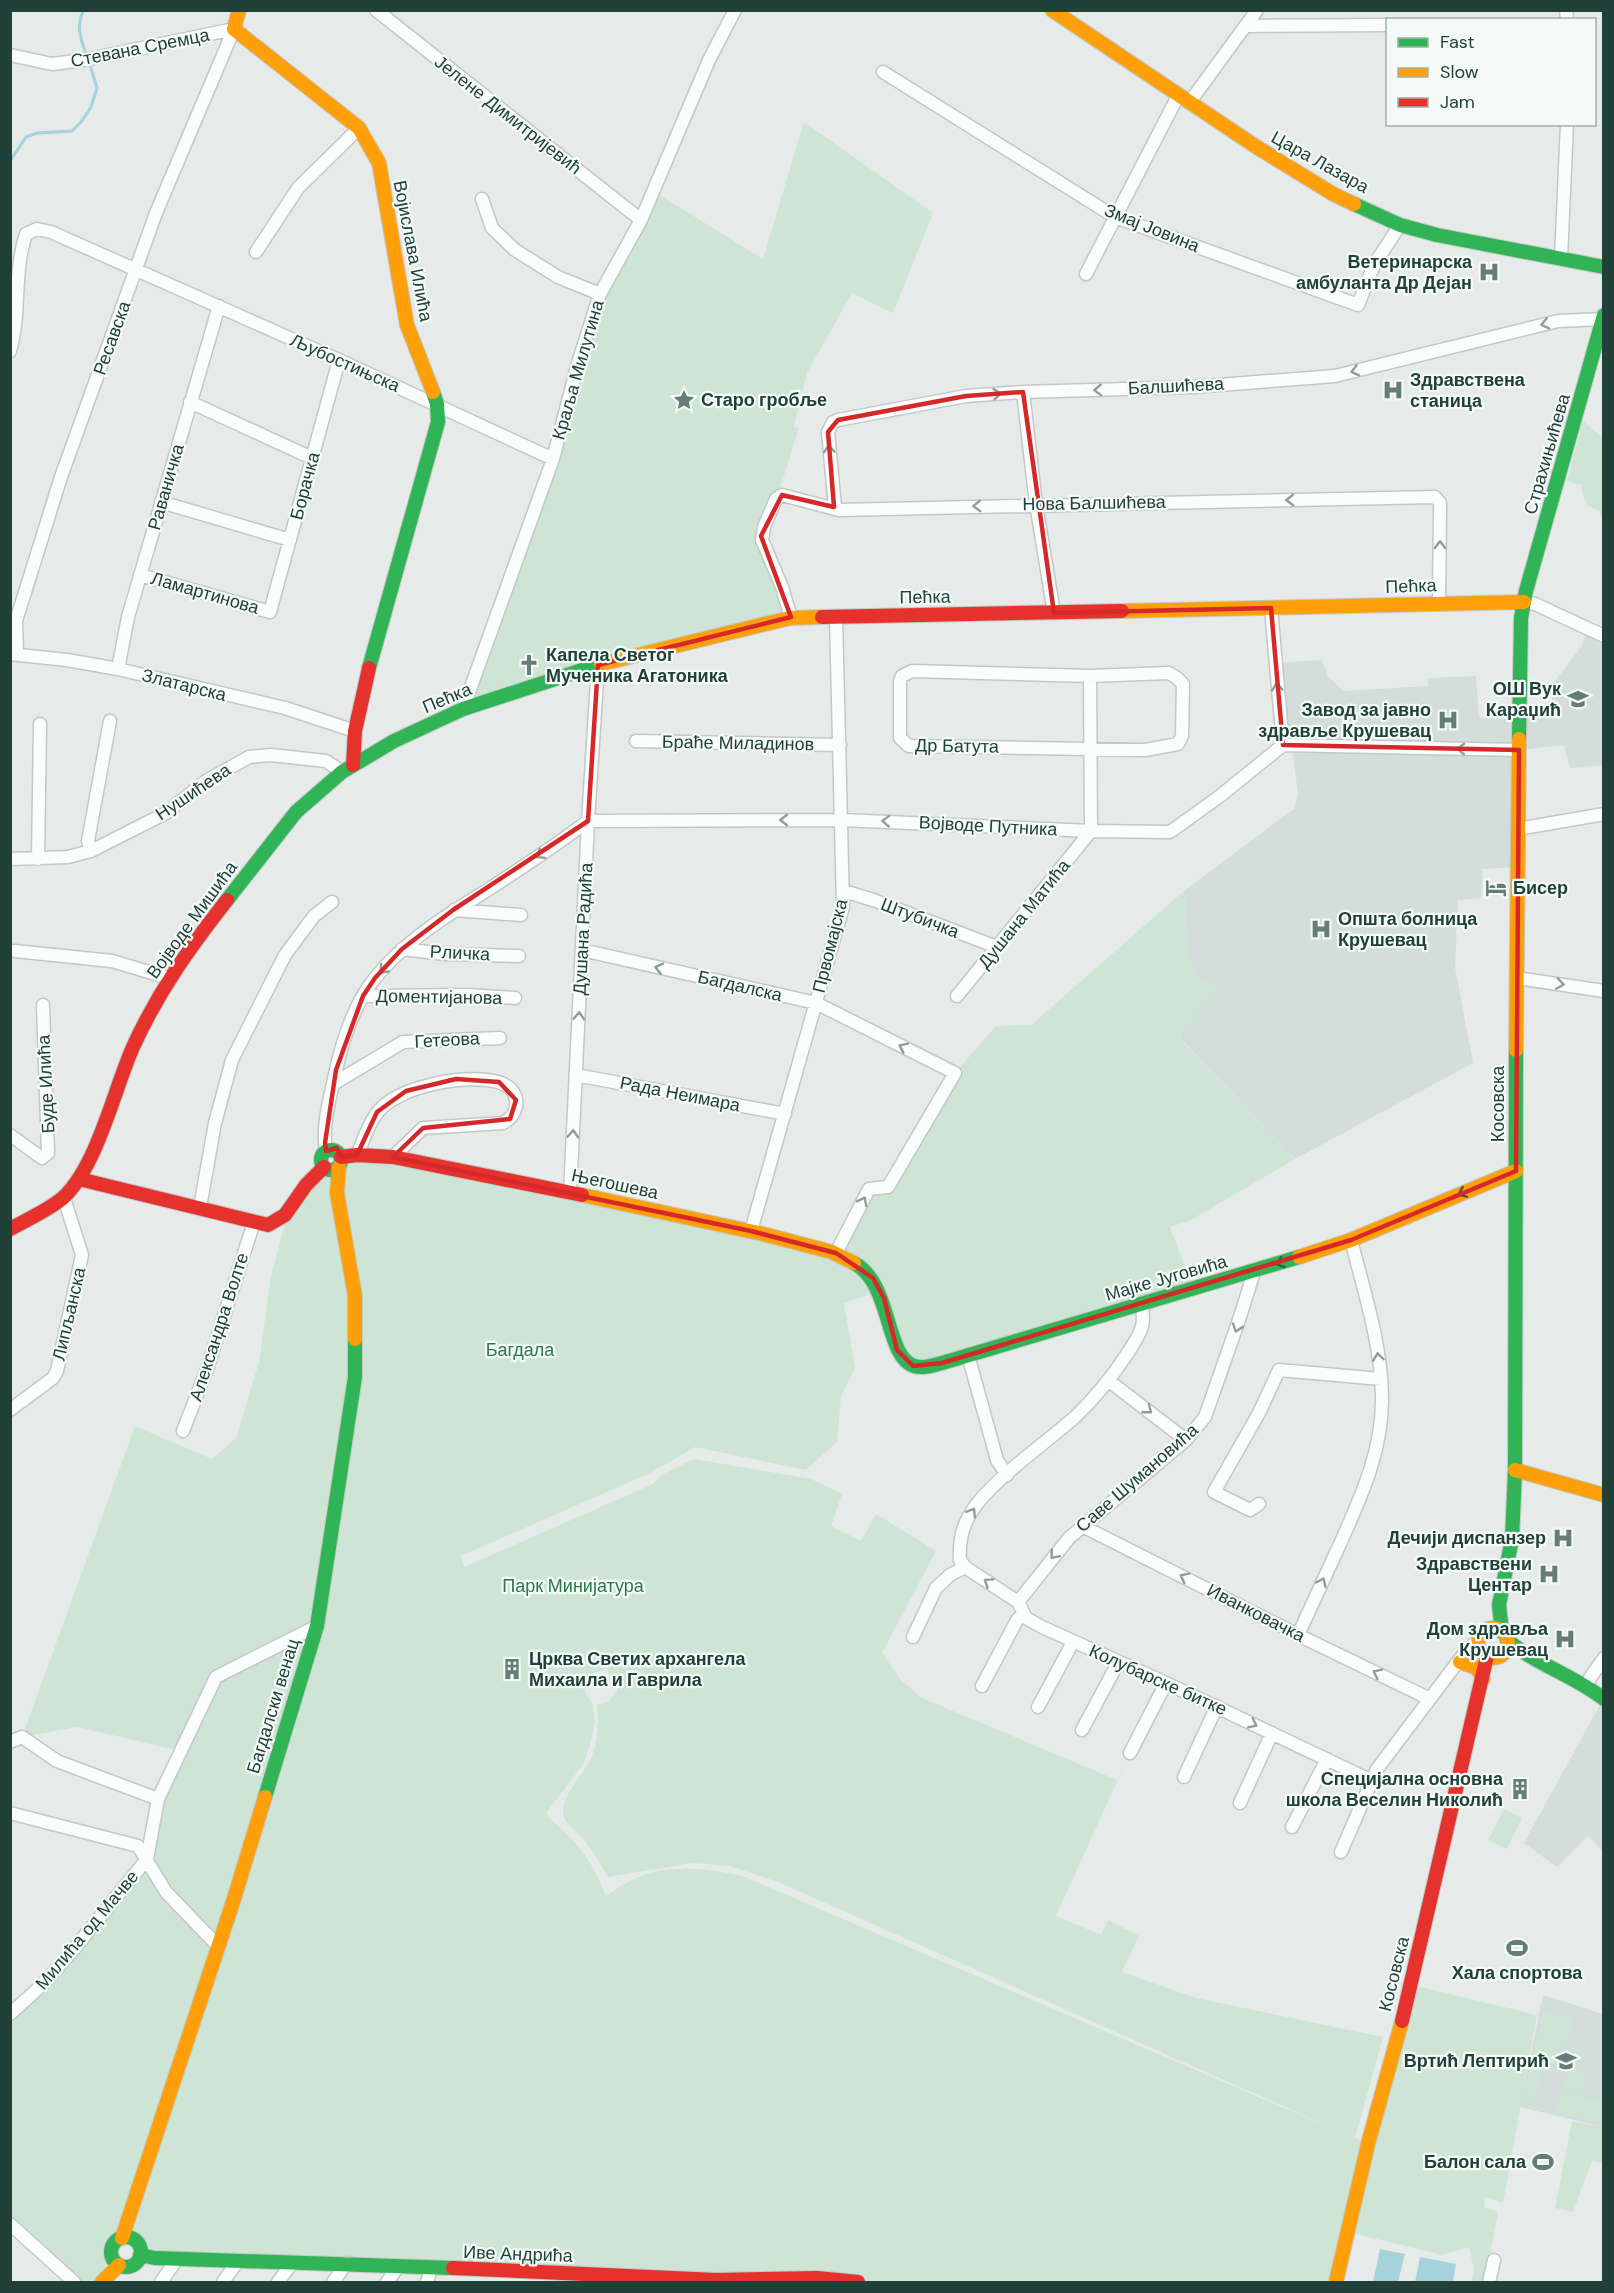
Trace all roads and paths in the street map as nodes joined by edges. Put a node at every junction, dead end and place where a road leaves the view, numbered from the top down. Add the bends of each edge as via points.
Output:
1 (238, 10) edge
2 (376, 10) edge
3 (735, 10) edge
4 (1052, 10) edge
5 (1257, 10) edge
6 (1386, 25) edge
7 (1246, 26) junction
8 (234, 29) junction
9 (10, 55) edge
10 (883, 72) dead end
11 (1184, 99) junction
12 (1567, 126) edge
13 (359, 128) junction
14 (482, 199) dead end
15 (1114, 218) junction
16 (641, 220) junction
17 (1400, 225) junction
18 (255, 252) dead end
19 (1561, 258) junction
20 (1604, 267) edge
21 (136, 270) junction
22 (1086, 274) dead end
23 (600, 294) junction
24 (219, 306) junction
25 (1603, 317) edge
26 (10, 351) edge
27 (339, 360) junction
28 (1023, 392) junction
29 (190, 402) junction
30 (437, 405) junction
31 (312, 458) junction
32 (553, 459) junction
33 (161, 502) junction
34 (1036, 504) junction
35 (835, 507) junction
36 (290, 540) junction
37 (140, 575) junction
38 (1524, 602) junction
39 (1439, 603) junction
40 (1271, 608) junction
41 (15, 610) edge
42 (270, 612) joint
43 (1054, 613) junction
44 (837, 616) junction
45 (791, 618) junction
46 (1604, 636) edge
47 (14, 655) edge
48 (598, 665) junction
49 (118, 669) junction
50 (1090, 676) junction
51 (463, 709) junction
52 (110, 721) dead end
53 (40, 724) dead end
54 (355, 731) junction
55 (636, 741) dead end
56 (840, 745) junction
57 (1283, 746) junction
58 (1089, 748) junction
59 (1519, 750) junction
60 (348, 768) junction
61 (1604, 814) edge
62 (842, 820) junction
63 (588, 821) junction
64 (1517, 829) junction
65 (1091, 831) junction
66 (91, 851) junction
67 (10, 859) edge
68 (38, 859) junction
69 (844, 891) junction
70 (332, 902) dead end
71 (453, 910) junction
72 (521, 915) dead end
73 (996, 947) junction
74 (402, 949) junction
75 (582, 950) junction
76 (15, 951) dead end
77 (519, 956) dead end
78 (169, 978) junction
79 (1517, 978) junction
80 (1604, 991) edge
81 (363, 996) junction
82 (957, 996) dead end
83 (515, 998) dead end
84 (816, 1003) junction
85 (43, 1005) dead end
86 (500, 1038) dead end
87 (576, 1075) junction
88 (333, 1083) junction
89 (785, 1114) junction
90 (10, 1136) edge
91 (326, 1151) junction
92 (357, 1155) junction
93 (393, 1157) junction
94 (340, 1162) junction
95 (324, 1167) junction
96 (1516, 1171) junction
97 (79, 1179) junction
98 (570, 1193) junction
99 (64, 1198) junction
100 (200, 1207) junction
101 (254, 1222) junction
102 (10, 1229) edge
103 (751, 1231) junction
104 (1352, 1240) junction
105 (836, 1253) junction
106 (1254, 1272) junction
107 (873, 1278) joint
108 (1141, 1304) junction
109 (968, 1355) junction
110 (1381, 1379) junction
111 (1109, 1381) junction
112 (10, 1410) edge
113 (183, 1431) dead end
114 (1186, 1440) junction
115 (1515, 1470) junction
116 (1007, 1475) junction
117 (1604, 1495) edge
118 (1259, 1504) dead end
119 (1082, 1526) junction
120 (962, 1563) junction
121 (1498, 1605) junction
122 (1021, 1608) junction
123 (317, 1626) junction
124 (1298, 1635) junction
125 (1482, 1635) junction
126 (913, 1637) dead end
127 (1073, 1642) junction
128 (1496, 1649) junction
129 (1604, 1658) edge
130 (1118, 1663) junction
131 (1459, 1663) junction
132 (1484, 1677) junction
133 (1166, 1683) junction
134 (982, 1686) dead end
135 (1587, 1686) junction
136 (1430, 1699) junction
137 (1604, 1699) edge
138 (1216, 1706) junction
139 (1038, 1707) dead end
140 (1082, 1730) dead end
141 (1272, 1733) junction
142 (10, 1742) edge
143 (1130, 1753) dead end
144 (1327, 1760) junction
145 (1184, 1777) dead end
146 (1372, 1781) junction
147 (158, 1799) junction
148 (1240, 1803) dead end
149 (10, 1813) edge
150 (1292, 1827) dead end
151 (1341, 1852) dead end
152 (147, 1859) junction
153 (218, 1947) junction
154 (10, 2014) edge
155 (10, 2224) edge
156 (122, 2238) junction
157 (140, 2255) junction
158 (177, 2259) junction
159 (1494, 2260) dead end
160 (238, 2261) junction
161 (293, 2262) junction
162 (347, 2263) junction
163 (118, 2265) junction
164 (398, 2267) junction
165 (429, 2276) edge
166 (623, 2279) edge
167 (715, 2281) edge
168 (838, 2281) edge
169 (74, 2283) edge
170 (102, 2283) edge
171 (161, 2283) edge
172 (223, 2283) edge
173 (278, 2283) edge
174 (333, 2283) edge
175 (387, 2283) edge
176 (858, 2283) edge
177 (1336, 2283) edge
178 (1490, 2283) edge

1 - 8 street
2 - 16 street, Јелене Димитријевић
3 - 16 street, Краља Милутина via 709,60
4 - 11 street, Цара Лазара
5 - 7 street
6 - 7 street
7 - 11 street
8 - 9 street, Стевана Сремца via 52,64
8 - 13 street, Војислава Илића
8 - 21 street, Ресавска
10 - 15 street, Змај Јовина
11 - 15 street
11 - 17 street, Цара Лазара via 1334,194
12 - 19 street
13 - 18 street via 298,188
13 - 30 street, Војислава Илића via 379,163 407,325
14 - 23 street via 492,228 515,250 558,277
15 - 17 street, Змај Јовина via 1358,305 1374,265
15 - 22 street
16 - 23 street, Краља Милутина
17 - 19 street, Цара Лазара
19 - 20 street, Цара Лазара
21 - 24 street, Љубостињска
21 - 26 street, Љубостињска via 51,232 37,230 26,234 20,252 15,334
21 - 41 street, Ресавска
23 - 32 street, Краља Милутина
24 - 27 street, Љубостињска
24 - 29 street, Раваничка
25 -> 28 street, Балшићева via 1558,321 1335,376 1193,387
25 - 38 street, Страхињићева
27 - 30 street, Љубостињска
27 - 31 street, Борачка
28 - 34 street
35 -> 28 street, Балшићева via 828,432 833,422 966,396
29 - 31 street
29 - 33 street, Раваничка
30 - 32 street, Љубостињска
30 - 54 street, Војислава Илића via 438,422 372,656
31 - 36 street, Борачка
32 - 51 street, Краља Милутина
33 - 36 street
33 - 37 street, Раваничка
34 -> 35 street, Нова Балшићева via 839,510
39 -> 34 street, Нова Балшићева via 1440,503 1435,497
34 - 43 street
35 - 45 street, Нова Балшићева via 782,495 776,499 764,527 762,540
36 - 42 street, Борачка
37 - 42 street, Ламартинова
37 - 49 street, Раваничка
38 - 39 street, Пећка
38 - 46 street
38 - 59 street, Косовска
39 - 40 street, Пећка
40 - 43 street, Пећка
57 -> 40 street
41 - 47 street, Ресавска
43 - 44 street, Пећка
44 - 45 street, Пећка
44 - 56 street, Првомајска
45 - 48 street, Пећка
47 - 49 street, Златарска
48 - 51 street, Пећка
48 - 63 street, Душана Радића
49 - 54 street, Златарска via 285,708
50 - 58 street
50 - 58 street, Др Батута via 1169,673 1183,684 1184,709 1178,744 1146,750
50 - 58 street, Др Батута via 912,671 900,681 900,738 909,746
51 - 60 street, Пећка via 394,741
52 - 66 street via 88,841
53 - 68 street
54 - 60 street, Војислава Илића
55 - 56 street, Браће Миладинов
56 - 62 street, Првомајска
59 -> 57 street
57 - 65 street, Војводе Путника via 1170,832
58 - 65 street
59 - 64 street, Косовска
60 - 66 street, Нушићева via 326,761 249,757 212,777 166,813
60 - 78 street, Војводе Мишића via 296,812
61 - 64 street
62 -> 63 street, Војводе Путника
65 -> 62 street, Војводе Путника
62 - 69 street, Првомајска
63 -> 71 street
63 - 75 street, Душана Радића
64 - 79 street, Косовска
65 - 73 street, Душана Матића
66 - 68 street, Нушићева
67 - 68 street, Нушићева
69 - 73 street, Штубичка
69 - 84 street, Првомајска via 837,932
70 - 100 street via 314,916 285,955 232,1060 215,1122
71 - 72 street
71 - 74 street
73 - 82 street, Душана Матића
74 - 77 street, Рличка
74 -> 81 street
84 -> 75 street, Багдалска
87 -> 75 street, Душана Радића
76 - 78 street via 112,961
78 - 97 street, Војводе Мишића via 133,1047
79 -> 80 street
79 - 96 street, Косовска
81 - 83 street, Доментијанова
81 - 88 street via 340,1053
84 - 89 street, Првомајска
105 -> 84 street, Багдалска via 869,1189 888,1187 955,1073
85 - 90 street, Буде Илића via 48,1153 42,1158
86 - 88 street, Гетеова via 403,1042
87 - 89 street, Рада Неимара
98 -> 87 street, Душана Радића
88 - 91 street via 325,1127
89 - 103 street, Првомајска
91 - 94 street via 334,1150
91 - 95 street via 321,1158
92 - 93 street, Његошева
92 - 93 street via 377,1112 406,1091 456,1079 498,1082 509,1088 518,1106 503,1123 423,1128
92 - 94 street, Његошева
93 - 98 street, Његошева
94 - 95 street via 333,1170
94 - 123 street, Багдалски венац via 337,1193 355,1296 355,1377
95 - 101 street via 304,1187 287,1215 268,1225
96 -> 104 street, Мајке Југовића
96 - 115 street, Косовска
97 - 99 street, Војводе Мишића
97 - 100 street
98 - 103 street, Његошева
99 - 102 street, Војводе Мишића
99 - 112 street, Липљанска via 82,1255 57,1371 54,1378
100 - 101 street
101 - 113 street, Александра Волте
103 - 105 street, Његошева
104 -> 106 street, Мајке Југовића
110 -> 104 street
105 - 107 street, Његошева
106 - 108 street, Мајке Југовића
106 -> 114 street, Саве Шумановића via 1205,1416
107 - 109 street, Мајке Југовића via 884,1298 903,1360 912,1366 926,1366
108 - 109 street, Мајке Југовића
108 - 111 street via 1145,1319 1138,1337
109 - 116 street via 997,1460
110 - 118 street via 1279,1370 1214,1492 1250,1510
124 -> 110 street via 1371,1473 1380,1426
111 -> 114 street
111 - 116 street
114 - 119 street, Саве Шумановића
115 - 117 street
115 - 121 street, Косовска via 1512,1539
120 -> 116 street via 962,1532 969,1515 981,1497
119 -> 122 street, Саве Шумановића via 1054,1554
124 -> 119 street, Иванковачка
122 -> 120 street, Колубарске битке
120 - 126 street via 936,1588
121 - 125 street, Косовска
121 - 128 street, Косовска
122 - 127 street, Колубарске битке via 1042,1627
122 - 134 street, Саве Шумановића
123 - 147 street, Милића од Мачве via 216,1677
123 - 153 street, Багдалски венац
136 -> 124 street, Иванковачка
125 - 128 street, Косовска via 1479,1646
125 - 128 street via 1496,1629
125 - 131 street
127 - 130 street, Колубарске битке
127 - 139 street
128 - 131 street
128 - 132 street, Косовска
128 - 135 street via 1525,1655
129 - 135 street
130 - 133 street, Колубарске битке
130 - 140 street
131 - 132 street via 1477,1668
131 - 136 street
132 - 177 street, Косовска via 1412,1985 1368,2144
133 - 138 street, Колубарске битке
133 - 143 street
135 - 137 street
136 - 146 street via 1377,1768
138 -> 141 street, Колубарске битке
138 - 145 street
141 - 144 street, Колубарске битке
141 - 148 street
142 - 147 street via 22,1737 57,1761
144 - 146 street, Колубарске битке
144 - 150 street
146 - 151 street
147 - 152 street, Милића од Мачве
149 - 152 street via 138,1846
152 - 153 street via 166,1892
152 - 154 street, Милића од Мачве via 74,1949
153 - 156 street, Багдалски венац
155 - 169 street
156 - 157 street via 136,2241
156 - 163 street via 112,2248 112,2258
157 - 158 street, Иве Андрића
157 - 163 street via 132,2266
158 - 160 street, Иве Андрића
158 - 171 street
159 - 178 street
160 - 161 street, Иве Андрића
160 - 172 street
161 - 162 street, Иве Андрића
161 - 173 street
162 - 164 street, Иве Андрића
162 - 174 street
163 - 170 street
164 - 165 street, Иве Андрића
164 - 175 street
165 - 166 street, Иве Андрића
166 - 167 street, Иве Андрића
167 - 168 street, Иве Андрића
168 - 176 street, Иве Андрића

